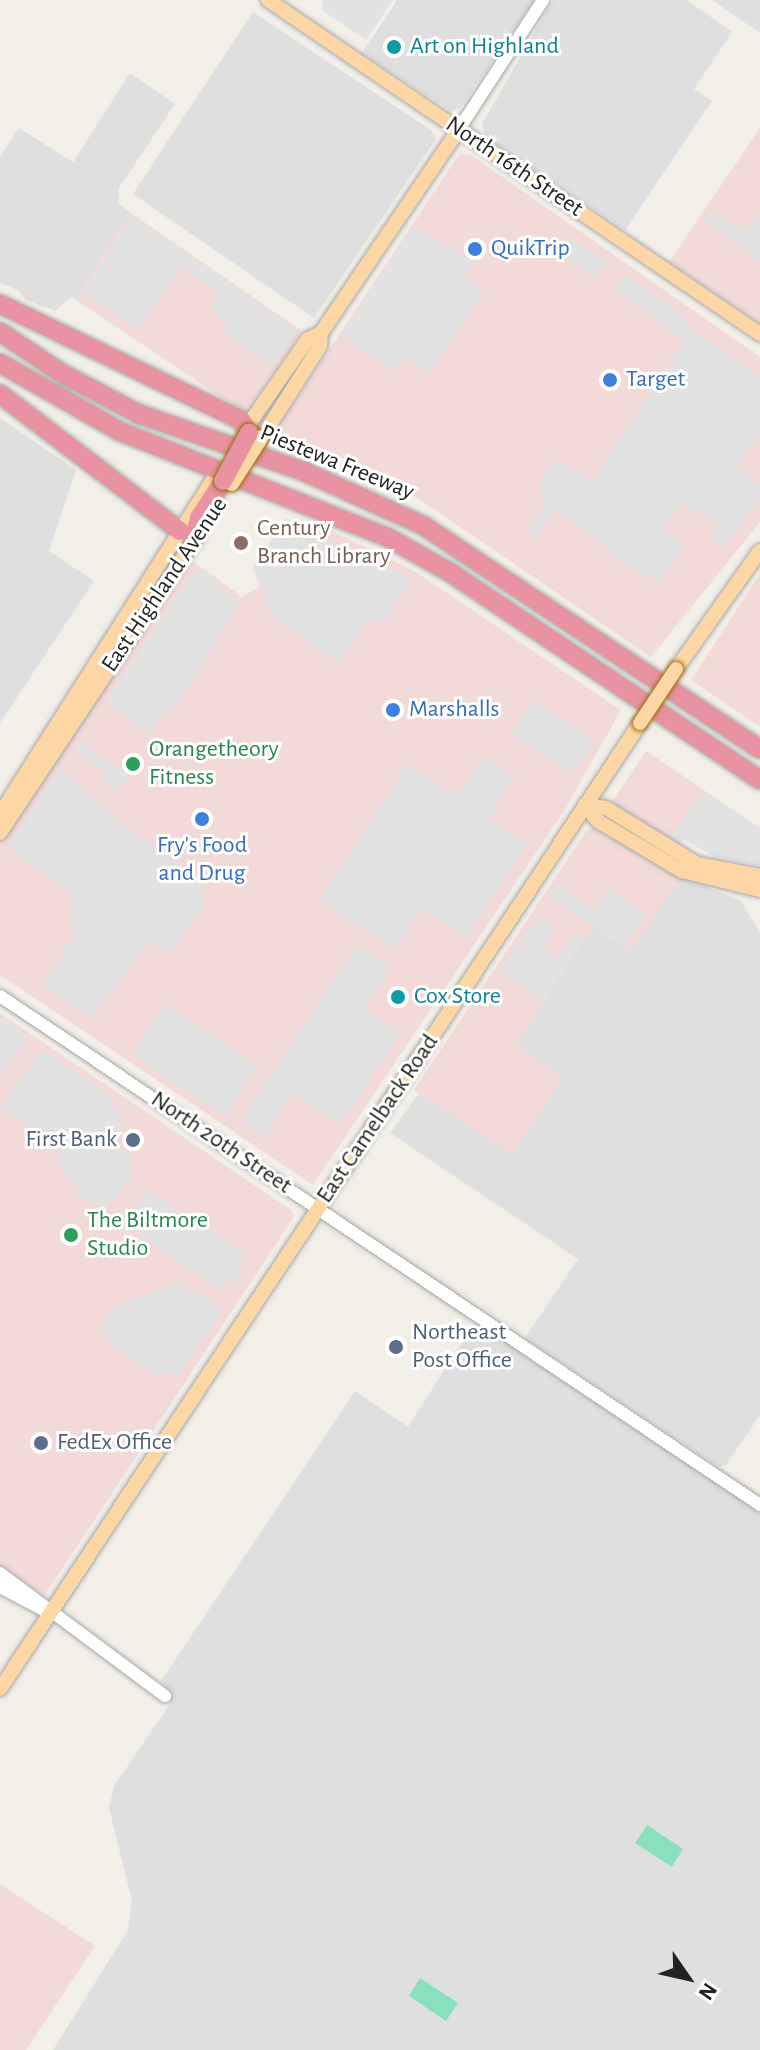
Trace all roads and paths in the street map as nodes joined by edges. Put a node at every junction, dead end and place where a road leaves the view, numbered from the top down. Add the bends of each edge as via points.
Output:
1 (268, 0) edge
2 (543, 0) edge
3 (459, 129) junction
4 (0, 304) edge
5 (0, 332) edge
6 (760, 334) edge
7 (0, 363) edge
8 (0, 394) edge
9 (251, 431) junction
10 (186, 536) junction
11 (760, 551) edge
12 (760, 749) edge
13 (49, 750) junction
14 (760, 780) edge
15 (585, 805) junction
16 (0, 814) edge
17 (0, 833) edge
18 (760, 876) edge
19 (760, 890) edge
20 (0, 996) edge
21 (318, 1209) junction
22 (760, 1505) edge
23 (0, 1573) edge
24 (0, 1587) edge
25 (52, 1614) junction
26 (0, 1689) edge
27 (165, 1696) dead end

1 - 3 main road, North 16th Street
2 - 3 street
3 - 6 main road, North 16th Street
3 - 9 main road via 321,333 320,346
4 - 9 highway
5 - 12 highway, Piestewa Freeway via 63,374 139,414 303,471 424,526
7 - 14 highway, Piestewa Freeway via 119,431 335,513 411,550
8 - 10 highway
9 - 10 highway, bridge
10 - 13 main road, East Highland Avenue
11 - 15 main road, East Camelback Road, bridge
13 - 16 main road, East Highland Avenue
13 - 17 main road, East Highland Avenue
15 - 18 main road via 606,808 697,864
15 - 19 main road via 598,821 671,865
15 - 21 main road, East Camelback Road
20 - 21 street, North 20th Street
21 - 22 street, North 20th Street
21 - 25 main road, East Camelback Road
23 - 25 street
24 - 25 street
25 - 26 main road, East Camelback Road
25 - 27 street

